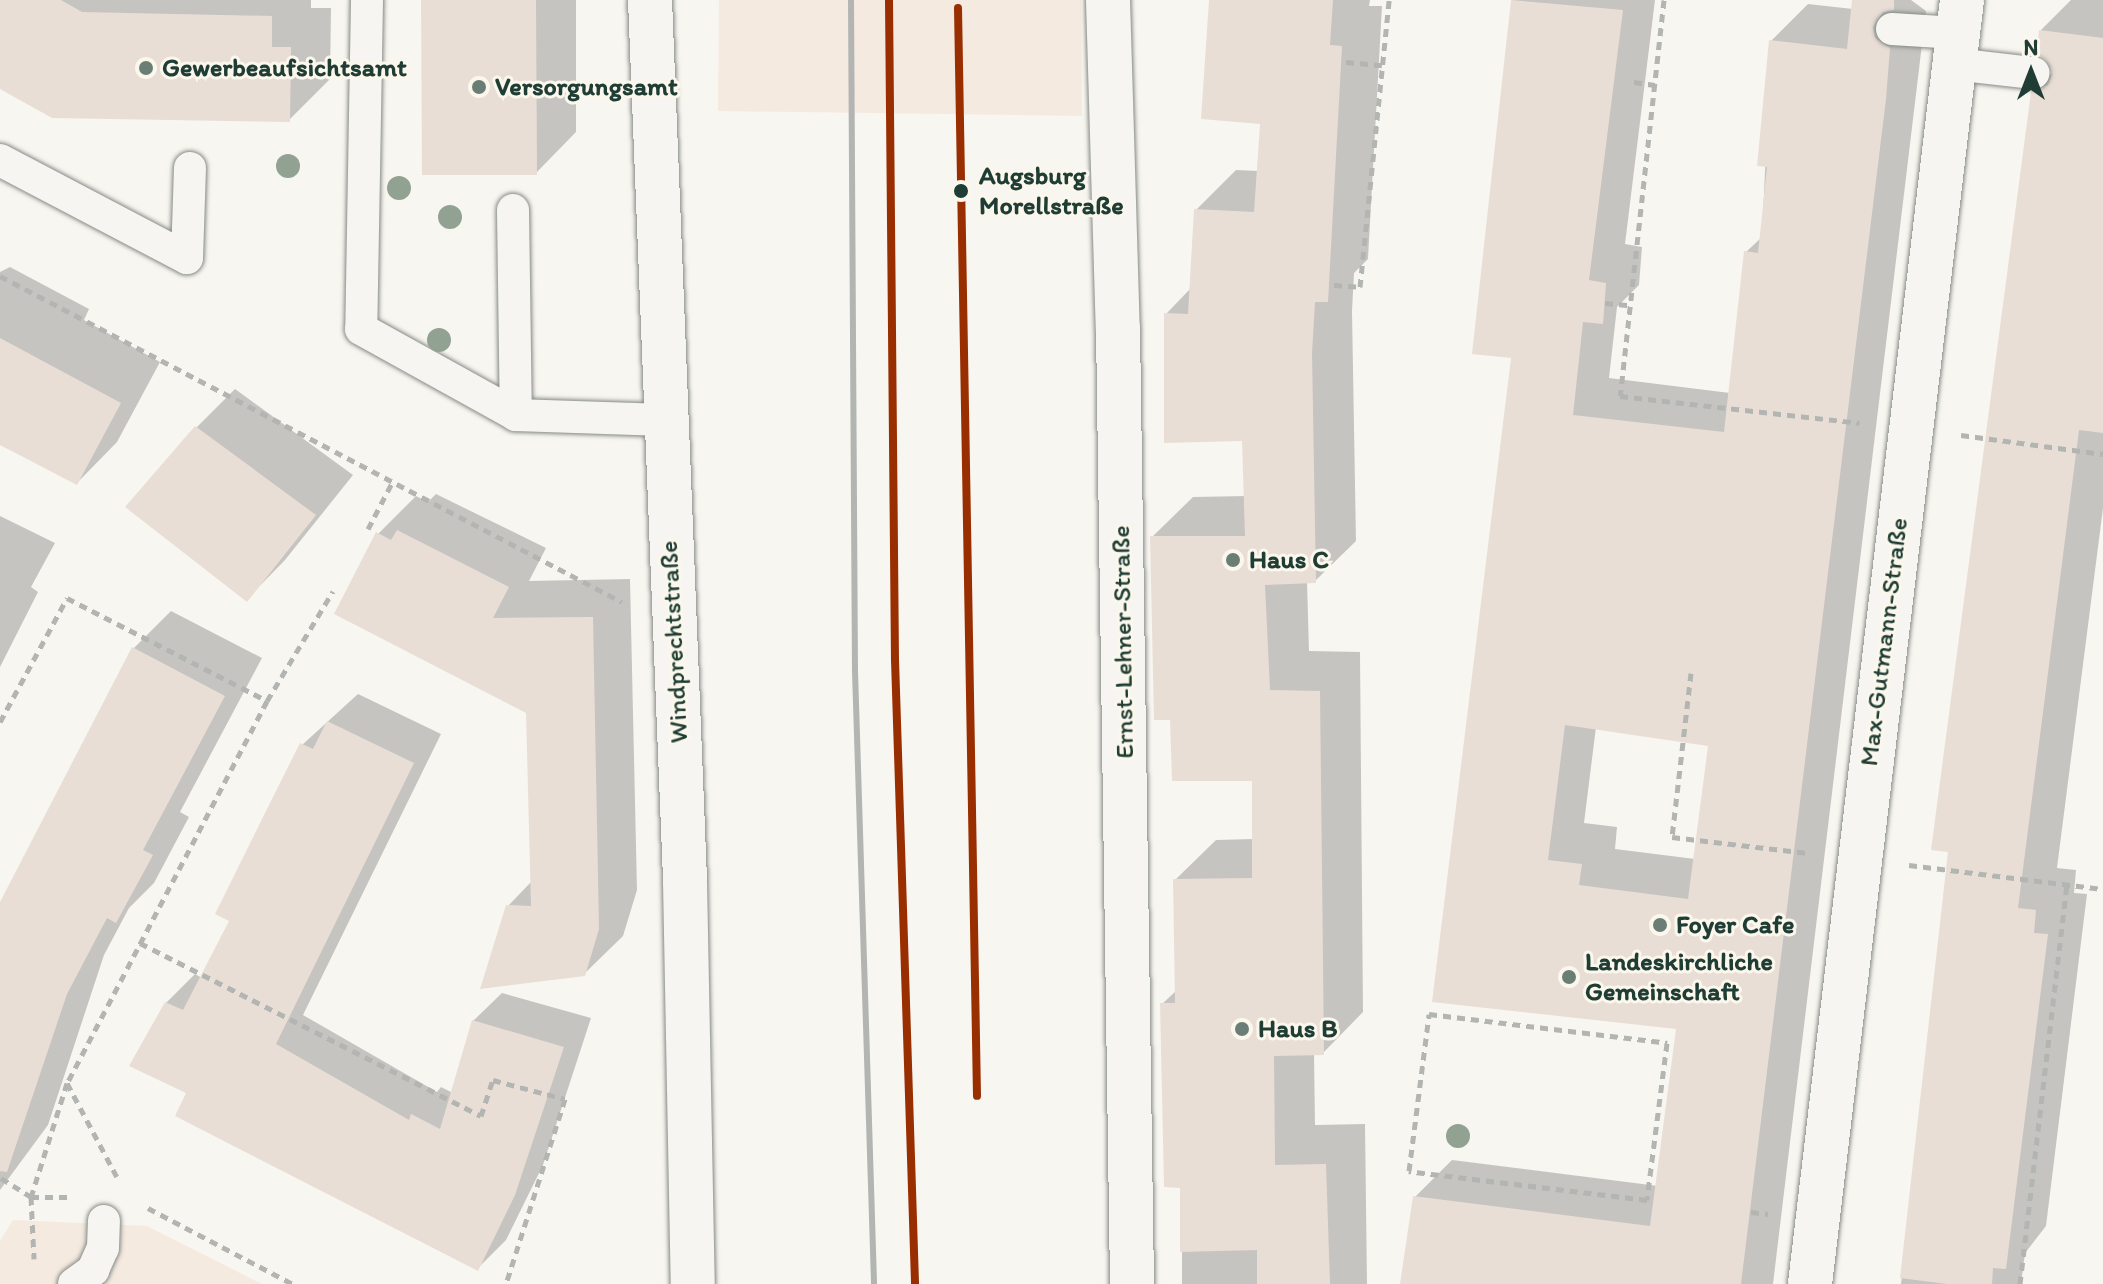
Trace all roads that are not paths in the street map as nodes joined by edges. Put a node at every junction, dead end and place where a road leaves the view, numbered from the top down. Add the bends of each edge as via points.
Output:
1 (367, 0) edge
2 (650, 0) edge
3 (1108, 0) edge
4 (1892, 29) dead end
5 (1958, 32) edge
6 (2033, 73) dead end
7 (0, 160) edge
8 (190, 168) dead end
9 (513, 210) dead end
10 (516, 415) junction
11 (664, 420) junction
12 (104, 1221) dead end
13 (74, 1284) edge
14 (693, 1284) edge
15 (1132, 1284) edge
16 (1810, 1284) edge

1 - 10 lane via 361,329
2 - 11 street, Windprechtstraße
3 - 15 street, Ernst-Lehner-Straße
4 - 5 lane
5 - 6 lane
5 - 16 street, Max-Gutmann-Straße
7 - 8 lane via 187,258
9 - 10 lane
10 - 11 lane
11 - 14 street, Windprechtstraße
12 - 13 lane via 103,1248 93,1270

